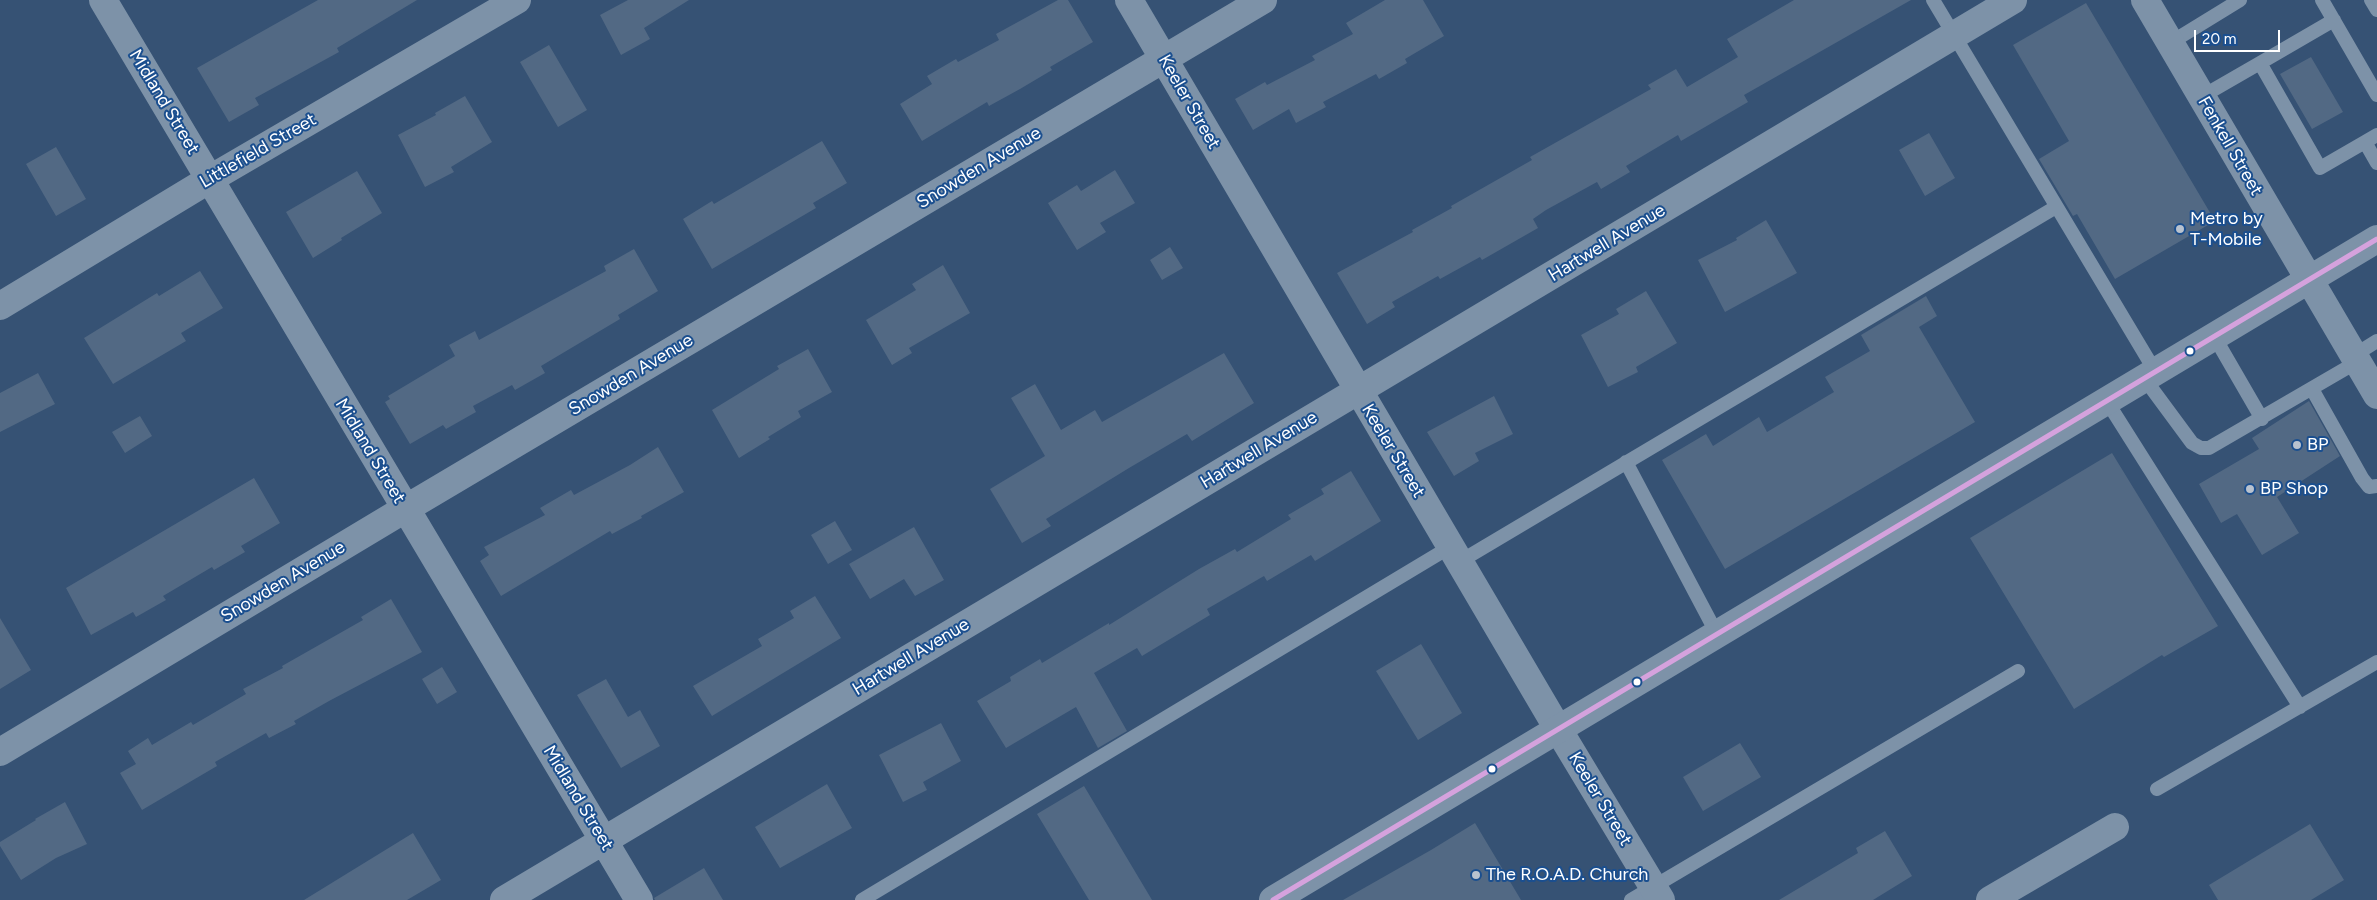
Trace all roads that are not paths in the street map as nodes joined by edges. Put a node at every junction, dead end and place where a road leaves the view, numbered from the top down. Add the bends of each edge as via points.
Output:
1 (103, 0) edge
2 (517, 0) edge
3 (1129, 0) edge
4 (1263, 0) edge
5 (1933, 0) edge
6 (2013, 0) edge
7 (2145, 0) edge
8 (2240, 0) edge
9 (2322, 0) edge
10 (2371, 0) edge
11 (2377, 10) edge
12 (2334, 20) junction
13 (1954, 36) junction
14 (2170, 43) junction
15 (1164, 59) junction
16 (2260, 63) junction
17 (2377, 95) edge
18 (2202, 97) junction
19 (2371, 138) edge
20 (2377, 162) edge
21 (210, 179) junction
22 (2056, 207) junction
23 (2377, 239) edge
24 (2308, 280) junction
25 (0, 306) edge
26 (2214, 336) junction
27 (2377, 341) edge
28 (2355, 359) junction
29 (2149, 375) junction
30 (2312, 389) junction
31 (1358, 391) junction
32 (2377, 395) edge
33 (2106, 400) junction
34 (2262, 419) junction
35 (1626, 462) junction
36 (2377, 486) edge
37 (404, 509) junction
38 (1454, 554) junction
39 (1717, 634) junction
40 (2377, 662) edge
41 (2018, 671) dead end
42 (2300, 707) junction
43 (1558, 729) junction
44 (0, 752) edge
45 (2157, 789) dead end
46 (2115, 827) dead end
47 (604, 840) junction
48 (1648, 896) edge
49 (504, 900) edge
50 (639, 900) edge
51 (862, 900) edge
52 (1273, 900) edge
53 (1990, 900) edge

1 - 21 street, Midland Street
2 - 21 street, Littlefield Street
3 - 15 street, Keeler Street
4 - 15 street, Snowden Avenue
5 - 13 lane
6 - 13 street, Hartwell Avenue
7 - 14 street, Fenkell Street
8 - 14 lane
9 - 12 lane
10 - 11 lane
12 - 16 lane
12 - 17 lane
13 - 22 lane
13 - 31 street, Hartwell Avenue
14 - 18 street, Fenkell Street
15 - 31 street, Keeler Street
15 - 37 street, Snowden Avenue
16 - 18 lane
16 - 19 lane via 2320,168
18 - 24 street, Fenkell Street
19 - 20 lane
21 - 25 street, Littlefield Street
21 - 37 street, Midland Street
22 - 29 lane
22 - 35 lane
23 - 24 street
24 - 26 street
24 - 28 street, Fenkell Street
26 - 29 street
26 - 34 lane
27 - 28 lane
28 - 30 lane
28 - 32 street, Fenkell Street
29 - 33 street
29 - 34 lane via 2192,443 2201,448 2220,443
30 - 34 lane
30 - 36 lane via 2362,478 2369,487
31 - 38 street, Keeler Street
31 - 47 street, Hartwell Avenue
33 - 39 street
33 - 42 lane
35 - 38 lane
35 - 39 lane
37 - 44 street, Snowden Avenue
37 - 47 street, Midland Street
38 - 43 street, Keeler Street
38 - 51 lane
39 - 43 street
40 - 42 lane
41 - 48 lane
42 - 45 lane
43 - 48 street, Keeler Street
43 - 52 street
46 - 53 street
47 - 49 street, Hartwell Avenue
47 - 50 street, Midland Street

